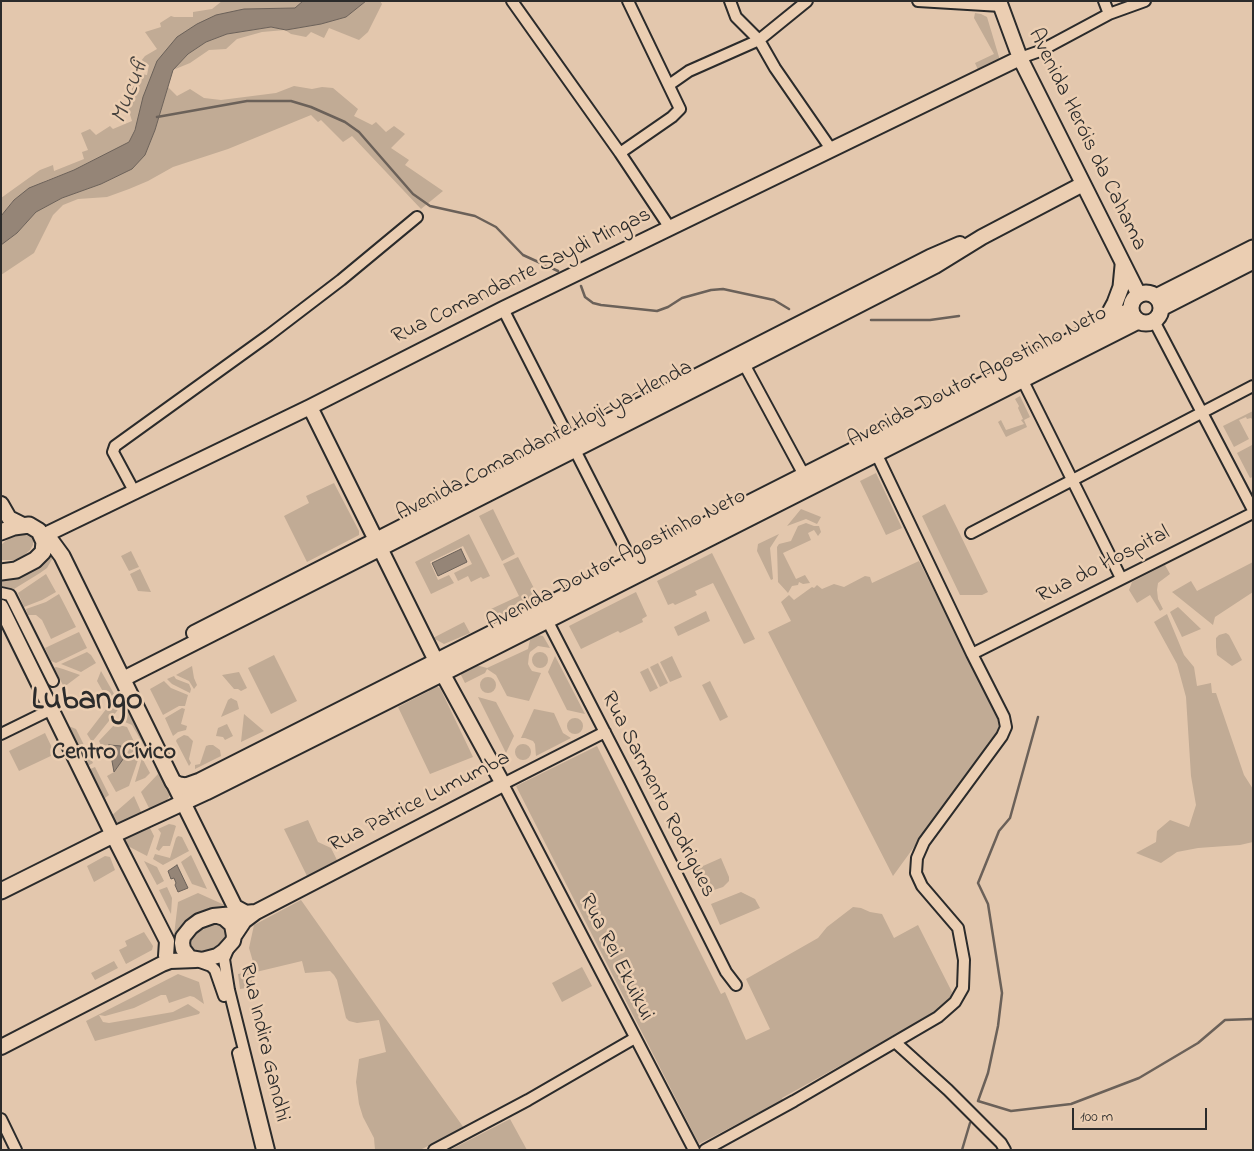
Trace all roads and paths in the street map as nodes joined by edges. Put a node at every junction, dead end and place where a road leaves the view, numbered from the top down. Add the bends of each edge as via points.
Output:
1 (512, 1) edge
2 (628, 1) edge
3 (730, 1) edge
4 (806, 1) edge
5 (918, 1) edge
6 (1104, 1) edge
7 (1145, 1) edge
8 (1000, 3) edge
9 (1109, 14) junction
10 (759, 40) junction
11 (1020, 58) junction
12 (669, 85) junction
13 (831, 149) junction
14 (620, 153) junction
15 (1083, 184) junction
16 (417, 216) dead end
17 (670, 228) junction
18 (982, 237) junction
19 (1253, 248) edge
20 (1253, 261) edge
21 (1123, 266) junction
22 (1139, 295) junction
23 (503, 309) junction
24 (1157, 309) junction
25 (1134, 315) junction
26 (1091, 330) junction
27 (744, 364) junction
28 (1022, 379) junction
29 (1253, 386) edge
30 (310, 407) junction
31 (1202, 413) junction
32 (573, 446) junction
33 (876, 453) junction
34 (804, 475) junction
35 (1072, 480) junction
36 (134, 491) junction
37 (1, 504) edge
38 (1253, 511) edge
39 (23, 526) junction
40 (1, 532) edge
41 (971, 533) dead end
42 (43, 536) junction
43 (378, 545) junction
44 (635, 568) junction
45 (1, 572) edge
46 (1121, 578) junction
47 (1, 594) edge
48 (1, 607) edge
49 (547, 620) junction
50 (972, 654) junction
51 (439, 667) junction
52 (121, 675) junction
53 (52, 709) junction
54 (605, 732) junction
55 (1, 734) edge
56 (173, 782) junction
57 (503, 784) junction
58 (184, 803) junction
59 (113, 835) junction
60 (1, 891) edge
61 (251, 912) junction
62 (218, 916) junction
63 (167, 941) junction
64 (232, 941) junction
65 (182, 943) junction
66 (166, 956) junction
67 (196, 960) junction
68 (141, 975) junction
69 (736, 985) dead end
70 (635, 1038) junction
71 (895, 1042) junction
72 (1, 1046) edge
73 (1, 1119) edge
74 (16, 1150) edge
75 (262, 1150) edge
76 (269, 1150) edge
77 (434, 1150) edge
78 (694, 1150) edge
79 (705, 1150) edge
80 (1005, 1150) edge

1 - 14 street
2 - 12 street
3 - 10 street via 736,17
4 - 10 street
5 - 8 street
6 - 9 street
7 - 9 street
8 - 11 street, Avenida Heróis da Cahama
9 - 11 street via 1040,51
10 - 12 street via 689,71
10 - 13 street
11 - 13 street, Rua Comandante Saydi Mingas
11 - 15 street, Avenida Heróis da Cahama
12 - 14 street via 680,106 678,112
13 - 17 street, Rua Comandante Saydi Mingas
14 - 17 street
15 - 18 street, Avenida Comandante Hoji-ya-Henda
15 - 21 street, Avenida Heróis da Cahama
16 - 36 street via 312,302 115,446 113,452
17 - 23 street, Rua Comandante Saydi Mingas
18 - 27 street, Avenida Comandante Hoji-ya-Henda via 942,262
18 - 32 street, Avenida Comandante Hoji-ya-Henda via 922,261
19 - 24 main road
20 - 24 main road
21 - 22 street, Avenida Heróis da Cahama
21 - 26 main road via 1115,303 1108,316
22 - 24 main road via 1147,293
22 - 25 main road via 1133,301
23 - 30 street, Rua Comandante Saydi Mingas
23 - 32 street
24 - 25 main road via 1146,323
24 - 31 street
25 - 26 main road, Avenida Doutor Agostinho Neto
25 - 28 main road, Avenida Doutor Agostinho Neto
26 - 34 main road, Avenida Doutor Agostinho Neto
27 - 32 street, Avenida Comandante Hoji-ya-Henda
27 - 34 street
28 - 33 main road, Avenida Doutor Agostinho Neto
28 - 35 street
29 - 31 street
30 - 36 street, Rua Comandante Saydi Mingas
30 - 43 street
31 - 35 street
31 - 38 street
32 - 43 street, Avenida Comandante Hoji-ya-Henda
32 - 44 street
33 - 44 main road, Avenida Doutor Agostinho Neto
33 - 50 street
34 - 44 main road, Avenida Doutor Agostinho Neto
35 - 41 street
35 - 46 street
36 - 42 street, Rua Comandante Saydi Mingas
37 - 39 street via 9,518
38 - 46 street, Rua do Hospital
39 - 40 main road
39 - 42 main road via 34,527
42 - 45 main road via 44,547 39,557 16,570
42 - 52 main road via 62,556
43 - 51 street
43 - 52 street, Avenida Comandante Hoji-ya-Henda
44 - 49 main road, Avenida Doutor Agostinho Neto
44 - 51 main road, Avenida Doutor Agostinho Neto
46 - 50 street, Rua do Hospital
47 - 47 street via 10,596 52,681 43,678
48 - 53 street
49 - 51 main road, Avenida Doutor Agostinho Neto
49 - 54 street, Rua Sarmento Rodrigues
50 - 71 street via 1006,727 924,842 916,865 922,886 958,928 964,960 963,988 955,1002 938,1017
51 - 56 main road, Avenida Doutor Agostinho Neto via 200,781 186,786
51 - 57 street
51 - 58 main road, Avenida Doutor Agostinho Neto
52 - 56 main road
53 - 55 street
53 - 59 street
54 - 57 street, Rua Patrice Lumumba
54 - 69 street, Rua Sarmento Rodrigues via 726,972
56 - 58 street
57 - 61 street, Rua Patrice Lumumba
57 - 70 street, Rua Rei Ekuikui
58 - 59 main road, Avenida Doutor Agostinho Neto
58 - 61 street via 235,907
59 - 60 main road, Avenida Doutor Agostinho Neto
59 - 63 street
61 - 62 street, Rua Patrice Lumumba
61 - 64 street, Rua Patrice Lumumba
62 - 64 street via 232,925
62 - 65 street via 206,918 190,927
63 - 65 street
63 - 66 street
64 - 67 street via 217,956
64 - 76 street, Rua Indira Gandhi via 224,959 226,974
65 - 66 street
65 - 67 street via 186,954
66 - 68 street
67 - 68 street via 170,961
67 - 75 street, Rua Indira Gandhi via 211,966 218,976
68 - 72 street
70 - 77 street
70 - 78 street, Rua Rei Ekuikui
71 - 79 street
71 - 80 street via 948,1090
73 - 74 street

